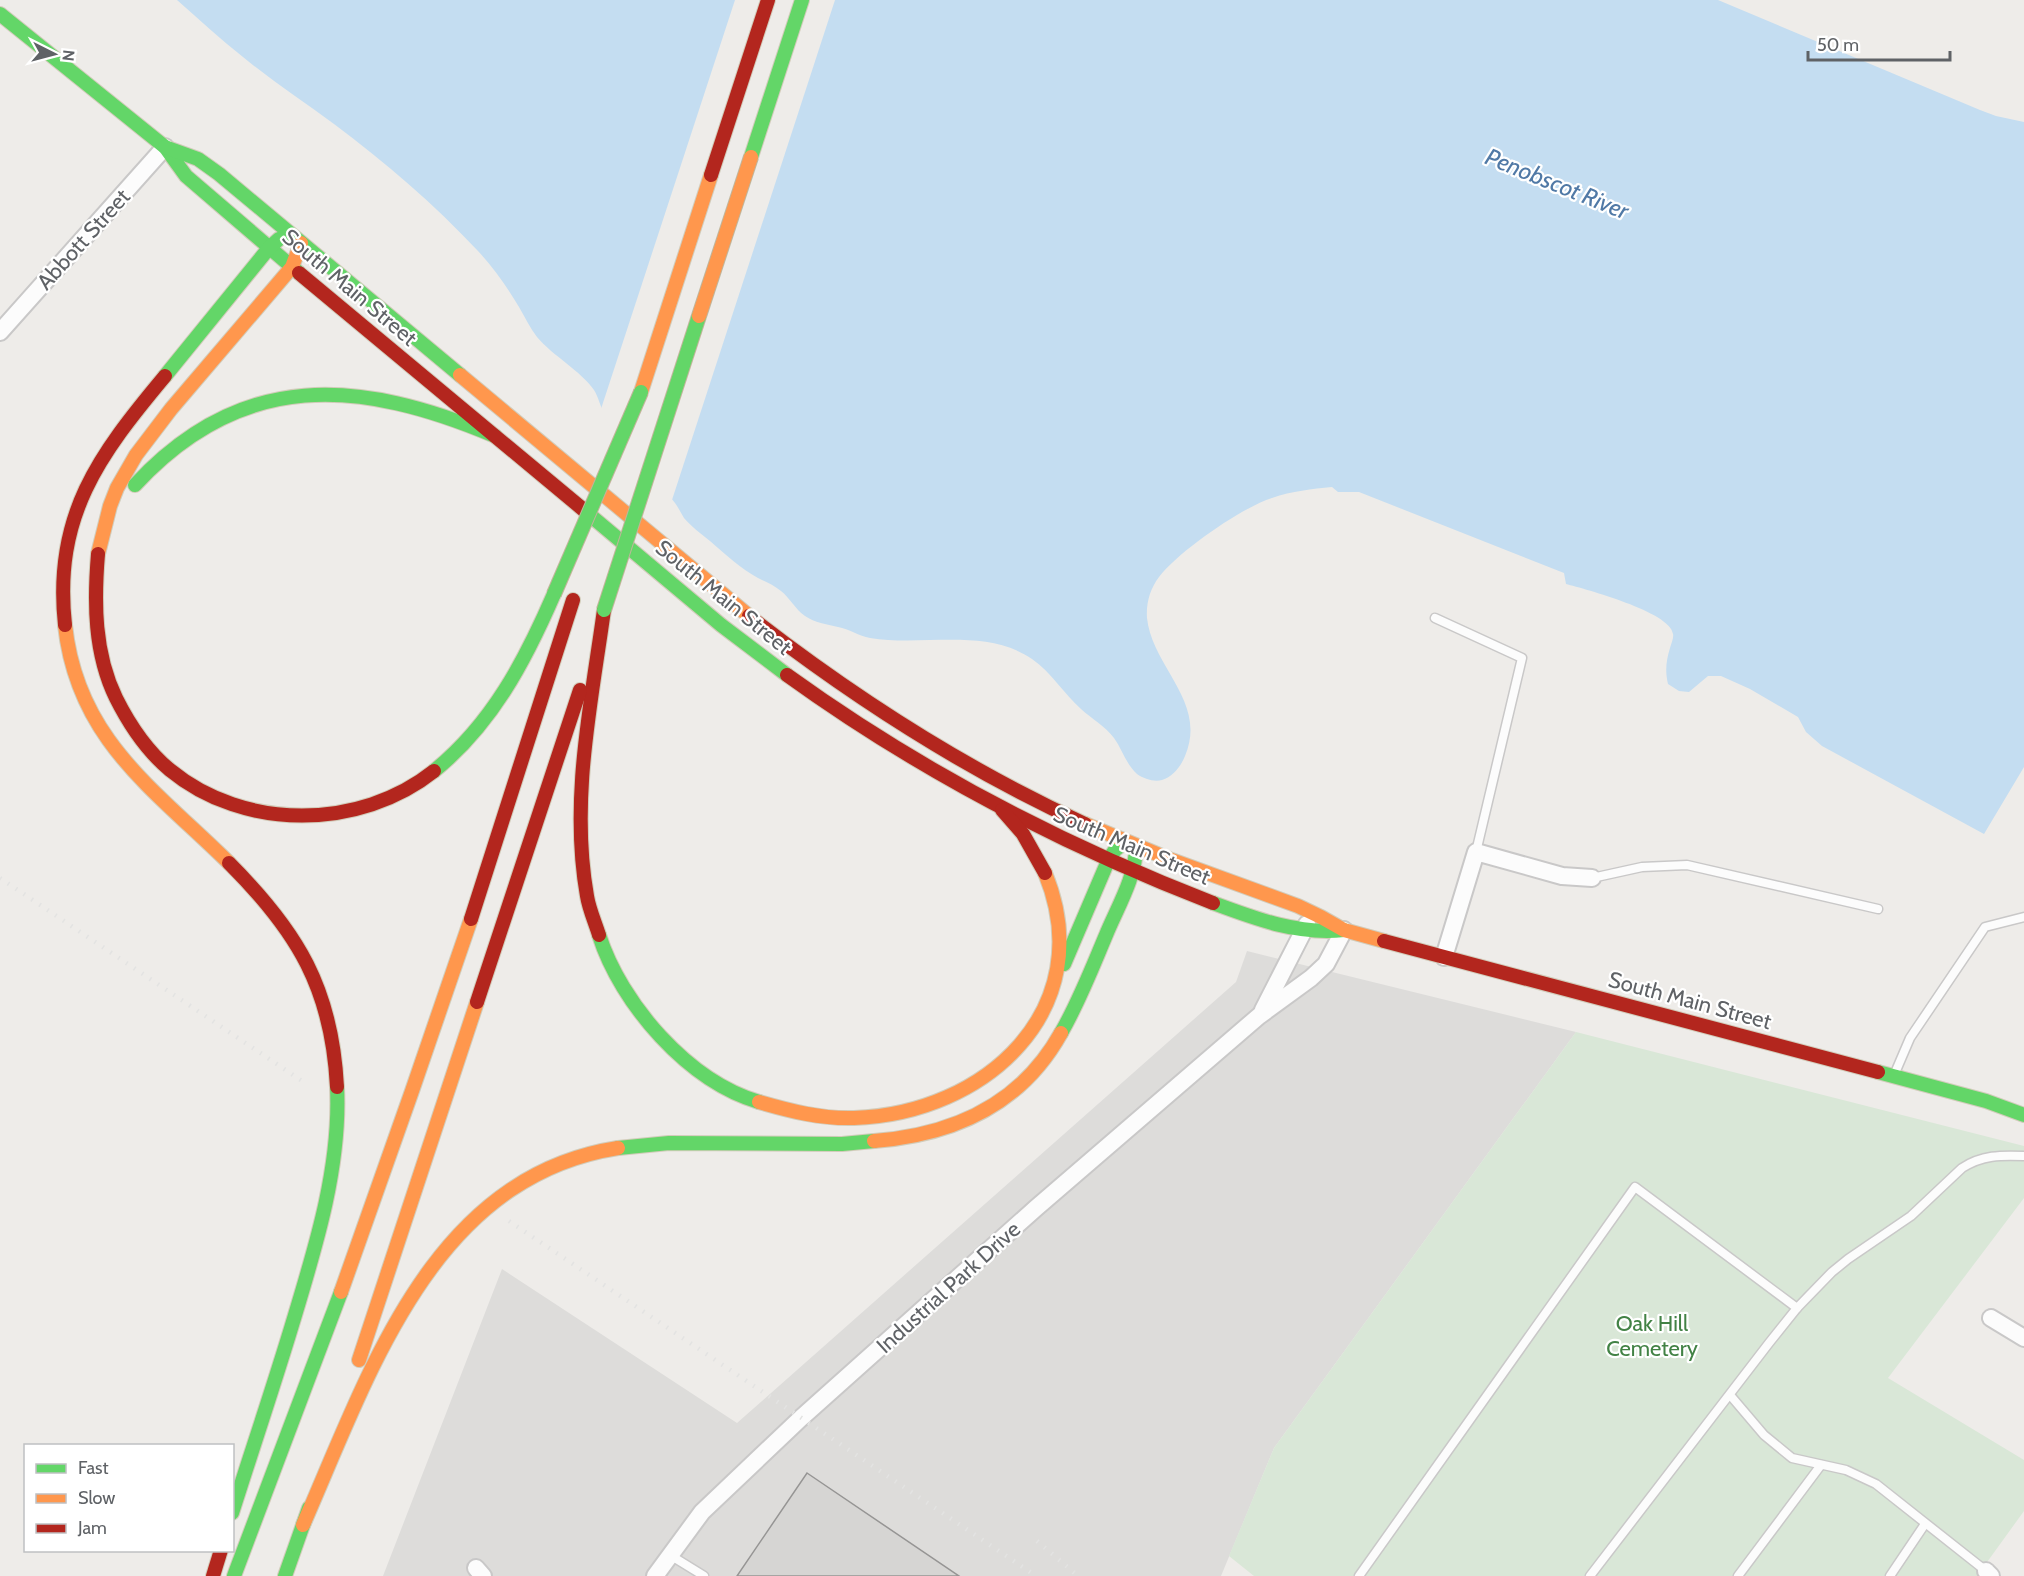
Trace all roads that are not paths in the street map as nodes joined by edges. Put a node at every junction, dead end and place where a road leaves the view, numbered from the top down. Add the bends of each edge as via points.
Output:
1 (768, 0) edge
2 (802, 0) edge
3 (0, 14) edge
4 (165, 147) junction
5 (296, 238) junction
6 (269, 248) junction
7 (292, 267) junction
8 (0, 332) edge
9 (641, 392) junction
10 (495, 436) junction
11 (595, 534) dead end
12 (97, 560) junction
13 (575, 595) dead end
14 (604, 610) junction
15 (1435, 618) dead end
16 (1002, 810) junction
17 (1131, 844) junction
18 (1476, 852) junction
19 (1108, 861) junction
20 (1132, 871) junction
21 (1592, 878) joint
22 (1878, 909) dead end
23 (1312, 911) junction
24 (2024, 917) edge
25 (1303, 930) junction
26 (1344, 930) junction
27 (1444, 957) junction
28 (1052, 992) junction
29 (1259, 1016) junction
30 (1893, 1076) junction
31 (2024, 1115) edge
32 (2024, 1156) edge
33 (1797, 1308) junction
34 (1990, 1318) dead end
35 (2024, 1338) edge
36 (1730, 1395) junction
37 (1821, 1464) junction
38 (234, 1508) edge
39 (1926, 1524) junction
40 (303, 1525) junction
41 (221, 1552) edge
42 (670, 1555) junction
43 (1988, 1574) edge
44 (213, 1576) edge
45 (234, 1576) edge
46 (285, 1576) edge
47 (655, 1576) edge
48 (704, 1576) edge
49 (1359, 1576) edge
50 (1590, 1576) edge
51 (1738, 1576) edge
52 (1890, 1576) edge

1 - 9 main road
2 - 14 main road, bridge
3 - 4 main road, South Main Street
4 - 5 main road, South Main Street via 209,165
4 - 6 main road, South Main Street via 186,176
4 - 8 street, Abbott Street
5 - 6 main road via 279,239
5 - 7 main road
5 - 17 main road, South Main Street via 734,604 820,671 946,752 1029,797
6 - 7 main road, South Main Street
6 - 38 main road via 132,416 95,469 70,526 62,587 67,647 95,722 128,767 242,874 286,927 317,981 333,1038 336,1121 324,1207
7 - 10 main road, South Main Street
7 - 12 main road via 178,401 128,468 110,505
9 - 11 main road, bridge
9 - 12 main road, bridge via 528,653 508,690 452,756 410,787 375,803 336,814 286,816 238,807 169,769 136,735 120,707 101,656 93,601
10 - 12 main road via 415,407 363,396 309,395 246,408 196,430 147,470 122,502
10 - 16 main road, South Main Street via 794,680 898,750
13 - 45 main road via 417,1076
14 - 28 main road via 580,807 587,897 605,956 628,999 645,1023 680,1057 741,1095 789,1111 838,1118 890,1114 938,1103 984,1080 1022,1043
14 - 40 main road
15 - 18 lane via 1522,658
16 - 19 main road, South Main Street
16 - 28 main road via 1034,849 1054,897 1060,944
17 - 19 main road via 1115,850
17 - 20 main road via 1136,858
17 - 23 main road, South Main Street
18 - 21 street via 1562,876
18 - 27 street
19 - 20 main road, South Main Street
19 - 28 main road
20 - 25 main road, South Main Street via 1249,915
20 - 40 main road via 1075,1007 1052,1051 1019,1088 976,1116 928,1133 873,1142 619,1148 546,1170 484,1210 441,1252 405,1303
21 - 22 lane via 1642,867 1687,865
23 - 25 street, Industrial Park Drive
23 - 26 main road, South Main Street
24 - 30 lane via 1985,927 1910,1038
25 - 26 main road, South Main Street
25 - 29 street, Industrial Park Drive
26 - 27 main road, South Main Street
26 - 29 street, Industrial Park Drive via 1320,969
27 - 30 main road, South Main Street
29 - 42 street, Industrial Park Drive via 801,1418 702,1512
30 - 31 main road, South Main Street
32 - 33 lane via 1980,1158 1962,1168 1911,1216 1848,1259
33 - 36 lane
33 - 49 lane via 1635,1187
34 - 35 street
36 - 37 lane via 1764,1435 1791,1458
36 - 50 lane
37 - 39 lane via 1876,1484
37 - 51 lane
39 - 43 lane
39 - 52 lane
40 - 46 main road
41 - 44 main road
42 - 47 street, Industrial Park Drive
42 - 48 lane

